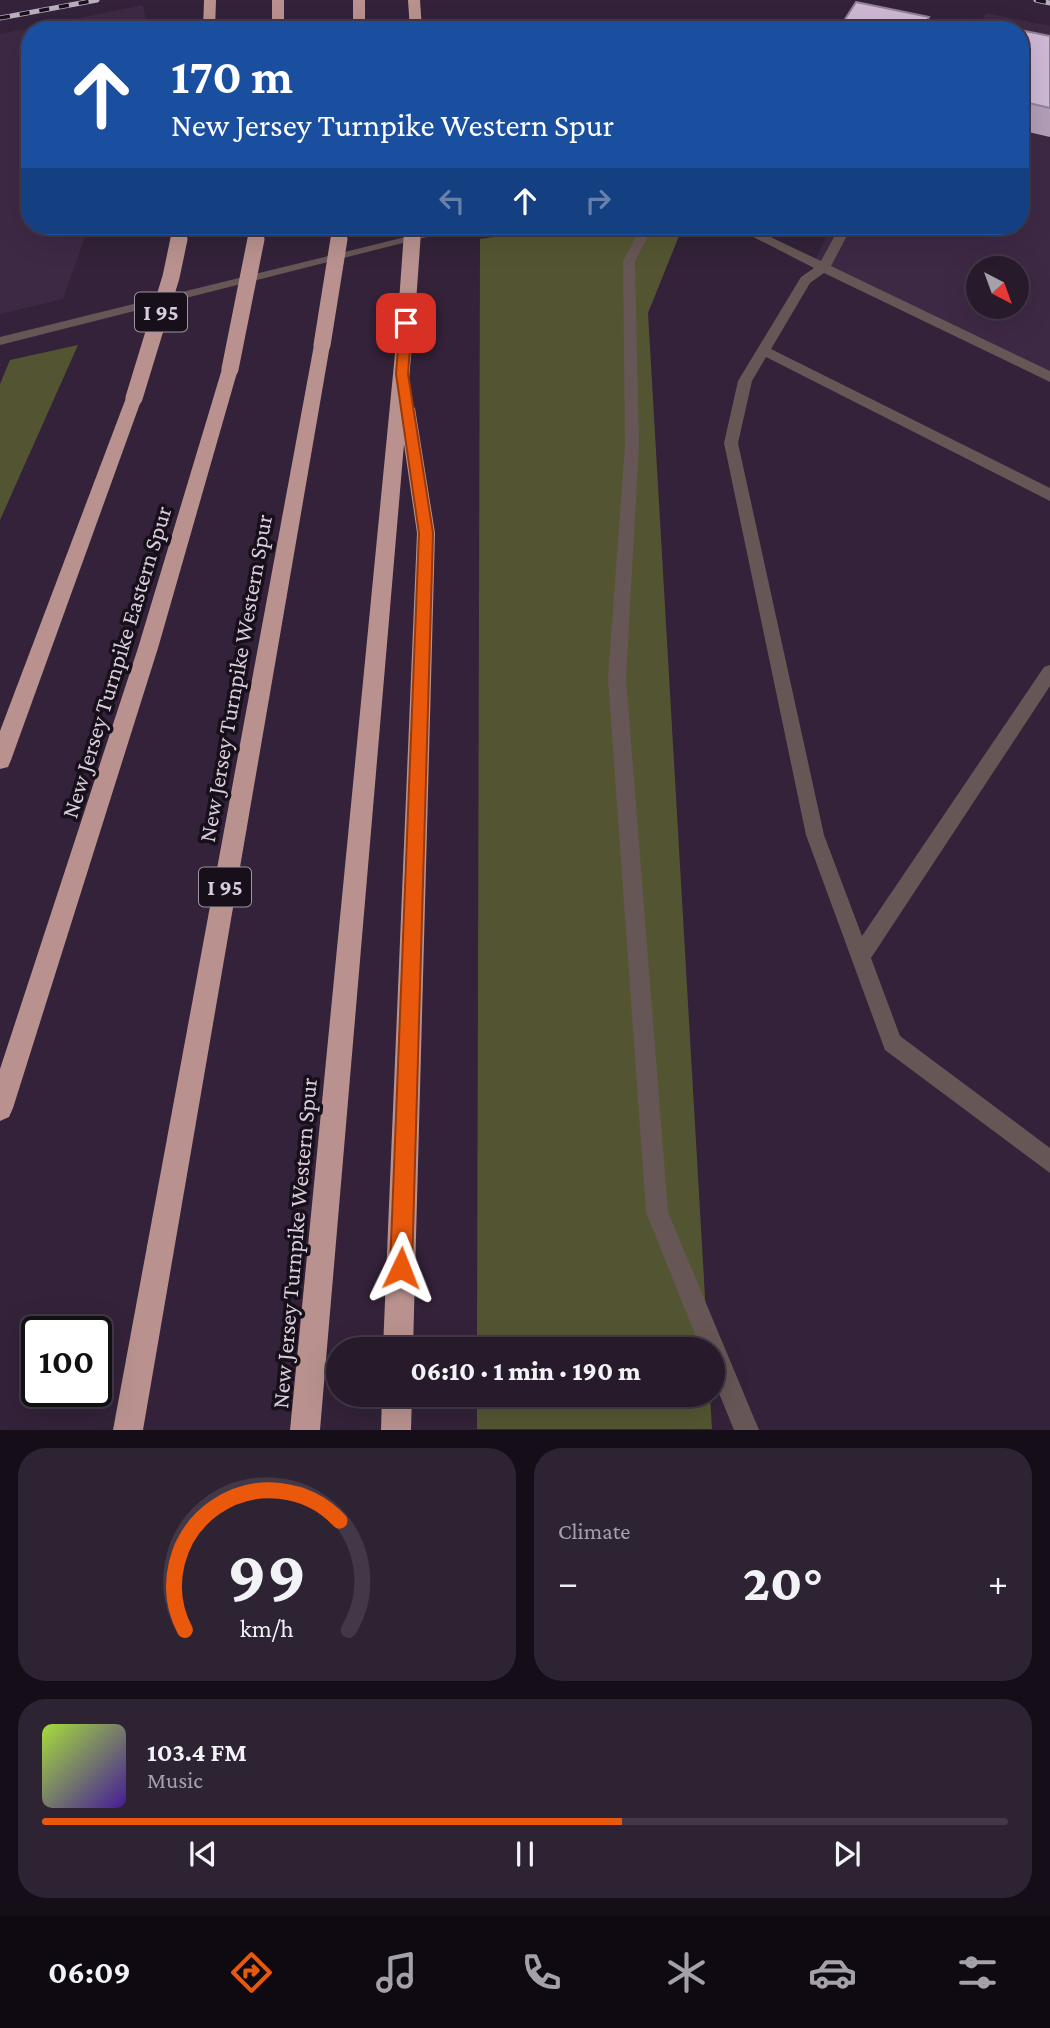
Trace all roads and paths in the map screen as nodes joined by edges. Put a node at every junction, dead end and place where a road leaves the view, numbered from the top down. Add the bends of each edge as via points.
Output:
1 (210, 0) edge
2 (278, 0) edge
3 (359, 0) edge
4 (414, 0) edge
5 (209, 21) edge
6 (278, 21) edge
7 (359, 21) edge
8 (415, 21) edge
9 (180, 235) edge
10 (257, 235) edge
11 (340, 235) edge
12 (412, 235) edge
13 (428, 235) edge
14 (643, 235) edge
15 (757, 235) edge
16 (841, 235) edge
17 (824, 267) junction
18 (0, 341) edge
19 (763, 350) junction
20 (402, 374) junction
21 (1050, 377) edge
22 (1050, 495) edge
23 (1050, 672) edge
24 (0, 760) edge
25 (860, 957) junction
26 (0, 1108) edge
27 (1050, 1162) edge
28 (398, 1337) edge
29 (397, 1407) edge
30 (128, 1430) edge
31 (305, 1430) edge
32 (396, 1430) edge
33 (747, 1430) edge

1 - 5 highway
2 - 6 highway
3 - 7 highway
4 - 8 highway
9 - 24 highway, I 95, bridge via 134,398
10 - 26 highway, New Jersey Turnpike Eastern Spur, bridge via 230,369 188,523
11 - 30 highway, New Jersey Turnpike Western Spur / I 95, bridge
12 - 20 highway, New Jersey Turnpike Western Spur, bridge
13 - 18 street
14 - 33 street via 629,261 632,445 617,678 657,1212
15 - 17 street
16 - 17 street
17 - 19 street via 804,280
17 - 21 street
19 - 22 street
19 - 25 street via 745,381 731,443 815,835
20 - 28 highway via 426,533
20 - 31 highway, New Jersey Turnpike Western Spur
23 - 25 street
25 - 27 street via 892,1043
29 - 32 highway

